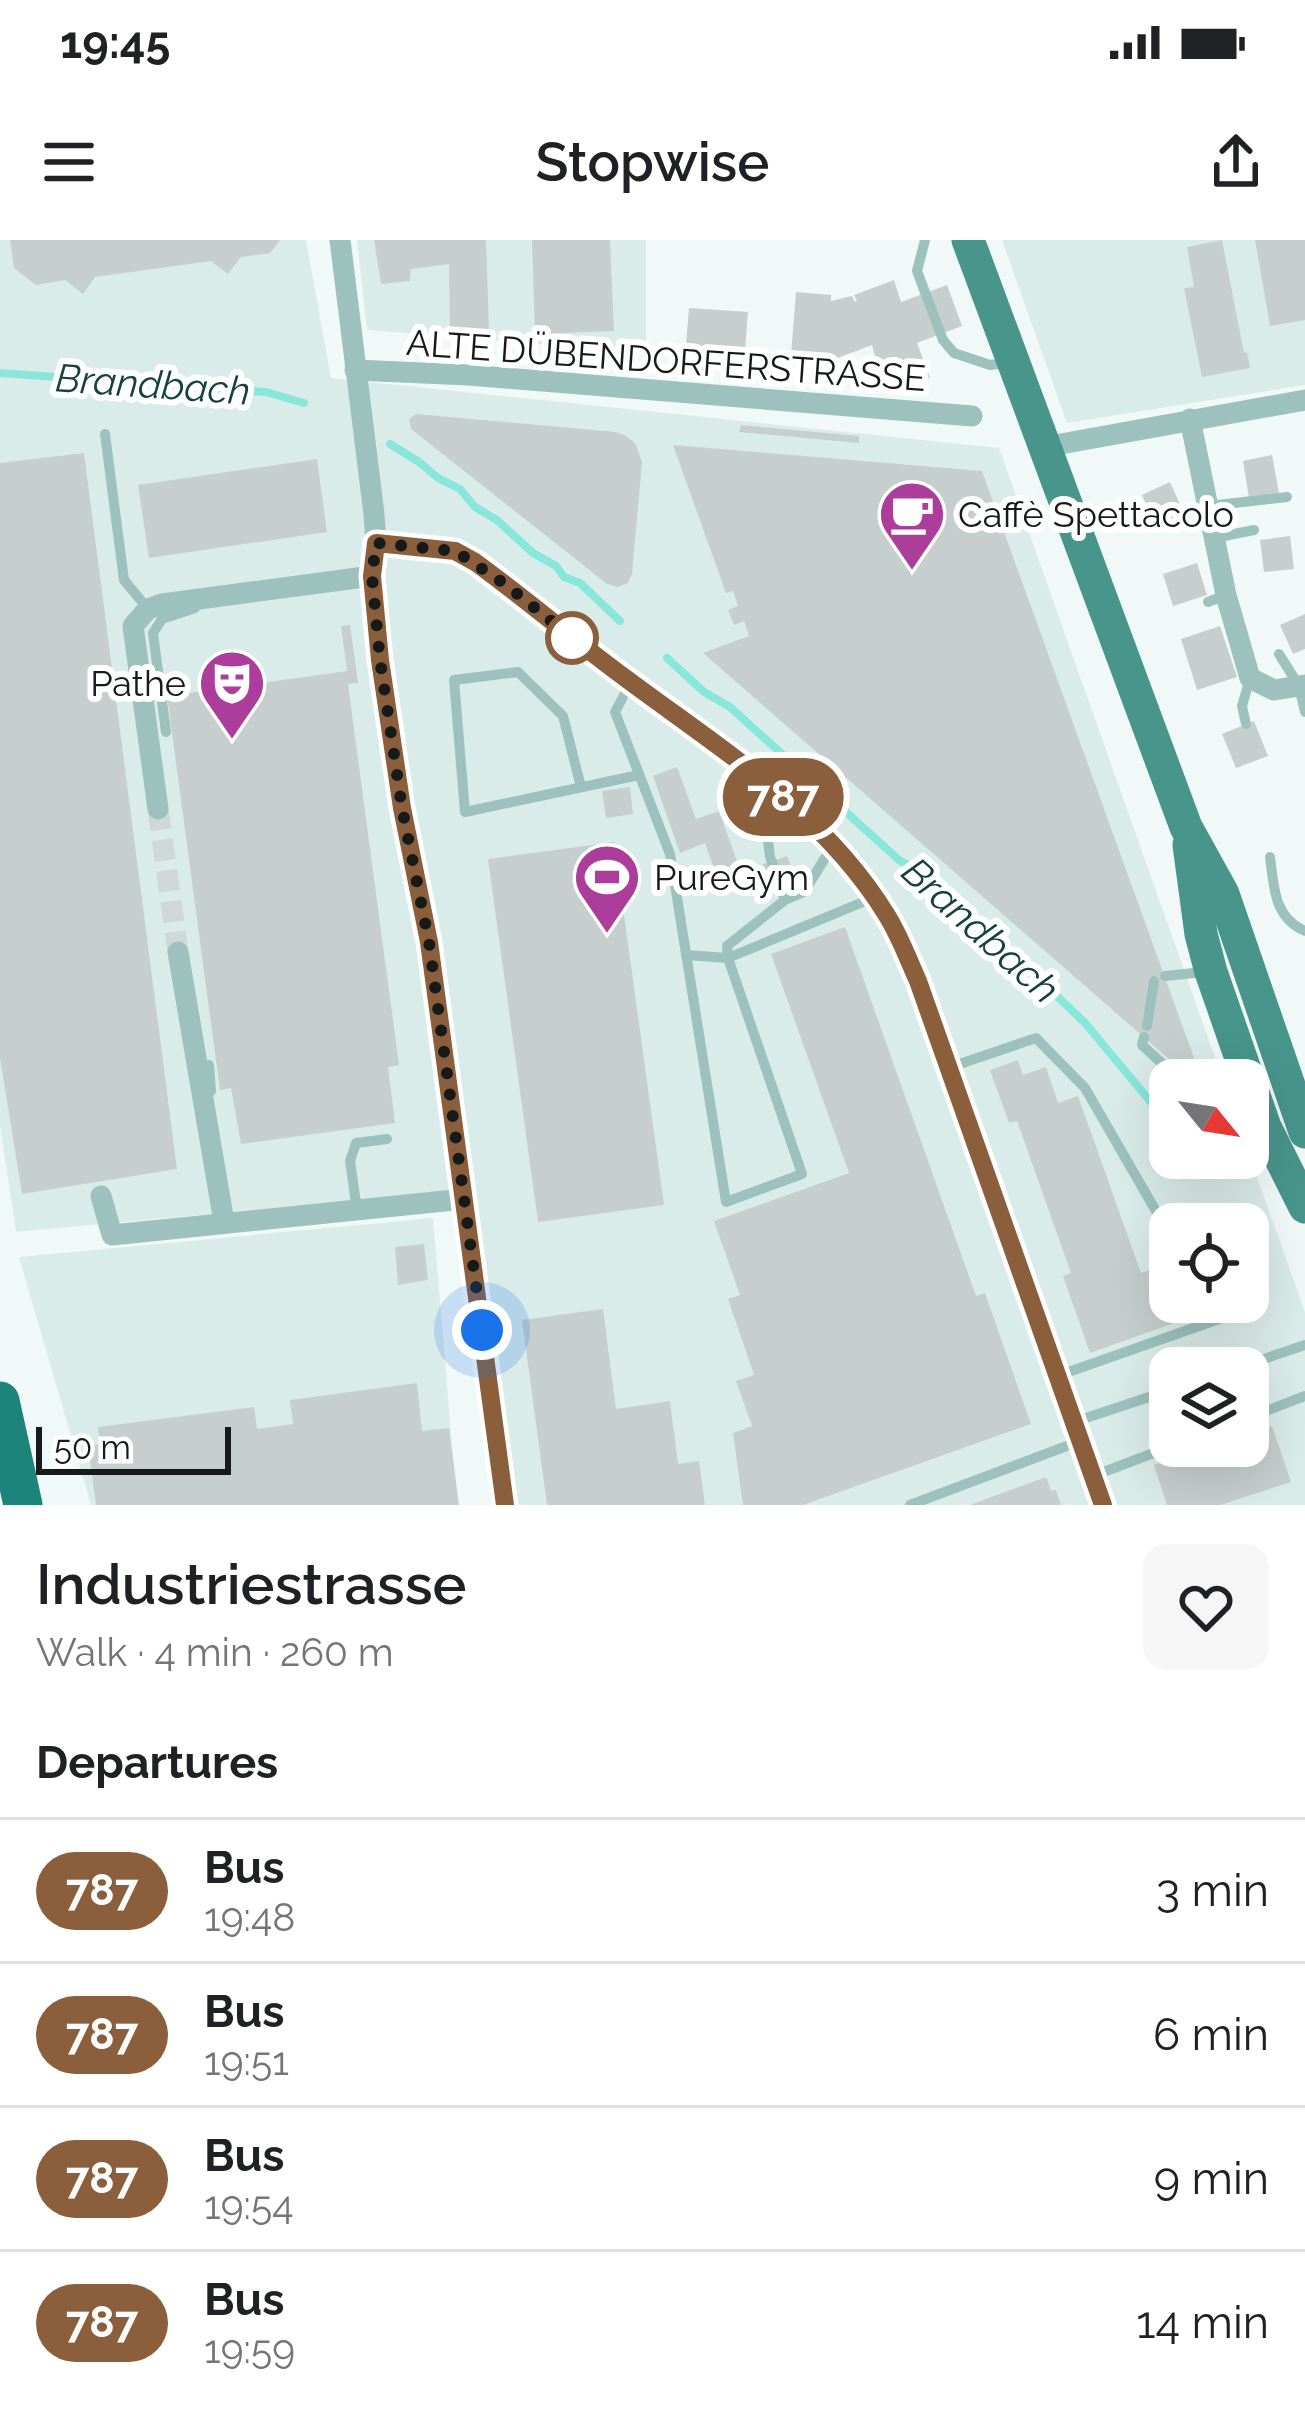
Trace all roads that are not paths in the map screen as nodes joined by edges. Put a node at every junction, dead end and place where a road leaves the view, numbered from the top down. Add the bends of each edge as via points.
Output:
1 (340, 240) edge
2 (925, 240) edge
3 (968, 240) edge
4 (1015, 362) junction
5 (356, 370) junction
6 (1305, 400) edge
7 (972, 416) dead end
8 (1190, 419) junction
9 (105, 434) dead end
10 (1044, 446) junction
11 (1287, 497) dead end
12 (1208, 506) junction
13 (1254, 530) dead end
14 (1214, 538) junction
15 (376, 543) junction
16 (372, 576) junction
17 (232, 596) junction
18 (148, 609) junction
19 (1279, 654) dead end
20 (1244, 673) junction
21 (631, 682) junction
22 (1302, 685) edge
23 (1305, 712) edge
24 (1246, 724) dead end
25 (166, 732) dead end
26 (639, 775) junction
27 (581, 787) junction
28 (790, 804) junction
29 (158, 809) tunnel mouth
30 (1186, 827) junction
31 (837, 846) junction
32 (1270, 857) dead end
33 (875, 897) junction
34 (785, 900) junction
35 (1305, 931) edge
36 (178, 952) tunnel mouth
37 (686, 956) junction
38 (728, 958) junction
39 (1223, 979) junction
40 (1157, 1059) edge
41 (1242, 1059) edge
42 (209, 1065) dead end
43 (948, 1068) junction
44 (1305, 1132) edge
45 (387, 1138) dead end
46 (1269, 1145) edge
47 (215, 1172) junction
48 (101, 1196) dead end
49 (464, 1199) junction
50 (1151, 1203) edge
51 (1305, 1207) edge
52 (357, 1210) junction
53 (224, 1222) junction
54 (1205, 1323) edge
55 (1305, 1346) edge
56 (1269, 1358) edge
57 (1057, 1376) junction
58 (1305, 1396) edge
59 (1149, 1399) edge
60 (0, 1401) edge
61 (1269, 1410) edge
62 (1077, 1431) junction
63 (1149, 1455) edge
64 (1093, 1476) junction
65 (23, 1505) edge
66 (505, 1505) edge
67 (910, 1505) edge
68 (1103, 1505) edge

1 - 5 street
2 - 4 lane via 917,271 943,340 954,353 990,365
3 - 4 main road
4 - 10 main road
5 - 7 street, ALTE DÜBENDORFERSTRASSE
5 - 15 street
6 - 8 street
8 - 10 street
8 - 12 street
9 - 18 lane via 124,580
10 - 30 main road
11 - 12 lane
12 - 14 street
13 - 14 lane
14 - 20 street via 1217,598
15 - 16 street
15 - 21 street via 455,551
16 - 17 street
16 - 49 street
17 - 18 street
17 - 25 lane via 162,619 153,634
18 - 29 street via 133,626
19 - 22 lane
20 - 22 street via 1274,690
20 - 24 lane
21 - 26 lane via 615,712
21 - 28 street
22 - 23 lane
26 - 27 lane
26 - 37 lane via 670,854
27 - 27 lane via 465,812 454,680 518,672 563,716
28 - 31 street
28 - 34 lane via 767,833
30 - 39 main road via 1201,934
30 - 44 main road via 1223,894 1254,1003
31 - 33 street
31 - 34 lane via 804,892
32 - 35 lane via 1276,901
33 - 38 lane
33 - 43 street via 918,981
34 - 38 lane via 728,946
36 - 47 street
37 - 38 lane
37 - 38 lane via 726,1202 802,1174
39 - 40 lane via 1159,979 1142,1045
39 - 41 main road
42 - 47 lane
43 - 50 lane via 1036,1038 1084,1088
43 - 57 street
45 - 52 lane via 356,1143 350,1161
46 - 51 main road
47 - 53 street
48 - 53 street via 112,1234
49 - 52 street
49 - 66 street
52 - 53 street
54 - 57 lane
55 - 56 lane
57 - 62 street
58 - 61 lane
59 - 62 lane
60 - 65 highway
62 - 64 street
62 - 67 lane
63 - 64 lane
64 - 68 street

